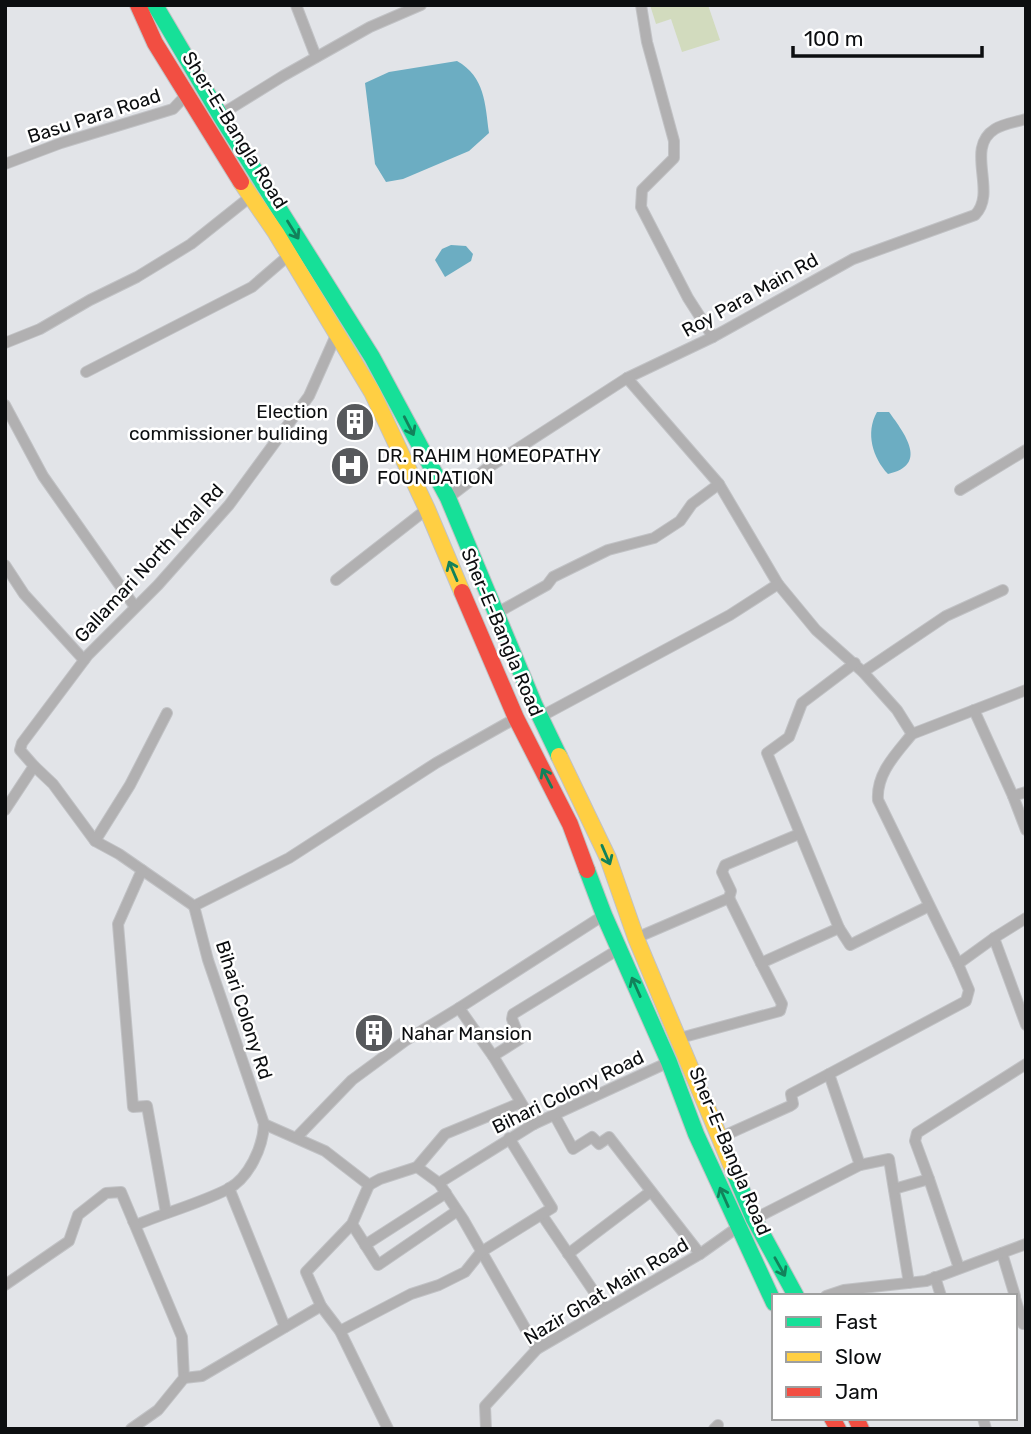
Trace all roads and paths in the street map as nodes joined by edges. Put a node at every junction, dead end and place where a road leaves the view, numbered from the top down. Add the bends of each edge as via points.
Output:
1 (138, 5) edge
2 (155, 5) edge
3 (296, 5) edge
4 (421, 5) edge
5 (641, 5) edge
6 (316, 57) junction
7 (188, 93) junction
8 (219, 116) junction
9 (1026, 119) edge
10 (5, 164) edge
11 (250, 197) junction
12 (288, 256) junction
13 (324, 279) junction
14 (308, 287) junction
15 (337, 333) junction
16 (713, 337) junction
17 (5, 343) edge
18 (86, 372) dead end
19 (627, 378) junction
20 (5, 405) edge
21 (1026, 450) edge
22 (719, 484) junction
23 (960, 490) dead end
24 (448, 498) junction
25 (427, 509) junction
26 (5, 565) edge
27 (336, 580) dead end
28 (778, 584) junction
29 (1003, 590) dead end
30 (135, 607) junction
31 (495, 614) junction
32 (84, 660) junction
33 (855, 663) junction
34 (863, 672) junction
35 (1026, 690) edge
36 (974, 710) junction
37 (167, 713) dead end
38 (540, 717) junction
39 (516, 718) junction
40 (548, 733) junction
41 (912, 734) junction
42 (529, 745) junction
43 (34, 766) junction
44 (1026, 792) edge
45 (1013, 796) junction
46 (5, 810) edge
47 (1026, 830) edge
48 (799, 834) junction
49 (95, 841) junction
50 (142, 870) junction
51 (729, 898) junction
52 (194, 906) junction
53 (929, 906) junction
54 (604, 915) junction
55 (1026, 918) edge
56 (838, 928) junction
57 (636, 938) junction
58 (994, 938) junction
59 (618, 949) junction
60 (761, 963) junction
61 (958, 964) junction
62 (459, 1008) junction
63 (1026, 1025) edge
64 (680, 1038) junction
65 (493, 1056) junction
66 (669, 1062) junction
67 (1026, 1064) edge
68 (829, 1074) junction
69 (520, 1103) junction
70 (555, 1116) junction
71 (264, 1124) junction
72 (534, 1125) junction
73 (297, 1137) junction
74 (509, 1138) junction
75 (719, 1138) junction
76 (860, 1165) junction
77 (417, 1167) junction
78 (929, 1179) junction
79 (369, 1185) junction
80 (229, 1188) junction
81 (442, 1188) junction
82 (894, 1189) junction
83 (650, 1192) junction
84 (457, 1211) junction
85 (166, 1213) junction
86 (542, 1214) junction
87 (754, 1219) junction
88 (133, 1221) junction
89 (352, 1224) junction
90 (738, 1227) junction
91 (1026, 1244) edge
92 (365, 1245) junction
93 (481, 1252) junction
94 (1002, 1253) junction
95 (568, 1254) junction
96 (700, 1254) junction
97 (959, 1268) junction
98 (935, 1276) junction
99 (909, 1283) junction
100 (5, 1285) edge
101 (795, 1294) edge
102 (831, 1294) edge
103 (940, 1294) edge
104 (1014, 1294) edge
105 (772, 1299) edge
106 (321, 1306) junction
107 (1017, 1306) edge
108 (605, 1308) junction
109 (1021, 1325) edge
110 (285, 1327) junction
111 (340, 1331) junction
112 (537, 1349) junction
113 (184, 1378) junction
114 (131, 1429) edge
115 (388, 1429) edge
116 (486, 1429) edge

1 - 7 highway, Sher-E-Bangla Road via 155,43
2 - 8 highway, Sher-E-Bangla Road
3 - 6 street
4 - 6 street
5 - 16 street via 674,141 674,158 642,190 641,207
6 - 8 street
7 - 10 street, Basu Para Road via 173,109
7 - 11 highway, Sher-E-Bangla Road
8 -> 13 highway, Sher-E-Bangla Road
9 - 16 street, Roy Para Main Rd via 995,129 986,137 981,148 985,199 975,215 853,259
11 - 12 highway, Sher-E-Bangla Road
11 - 17 street via 191,244 136,277
12 - 14 highway, Sher-E-Bangla Road
12 - 18 street via 252,287
13 - 14 highway
13 -> 24 highway, Sher-E-Bangla Road
14 - 15 highway, Sher-E-Bangla Road
15 - 25 highway, Sher-E-Bangla Road via 372,392
15 - 30 street, Gallamari North Khal Rd via 309,396 245,483
16 - 19 street, Roy Para Main Rd
19 - 22 street
19 - 24 street, Roy Para Main Rd
20 - 30 street via 43,476
21 - 23 street
22 - 28 street
22 - 31 street via 692,504 680,521 654,537 608,550 553,577 547,585
24 - 31 highway, Sher-E-Bangla Road
25 - 27 street
39 -> 25 highway, Sher-E-Bangla Road
26 - 32 street via 24,594
28 - 33 street via 816,630
28 - 38 street via 730,615
29 - 34 street via 946,616
30 - 32 street, Gallamari North Khal Rd
31 - 38 highway, Sher-E-Bangla Road
32 - 43 street, Gallamari North Khal Rd via 22,743 20,750
33 - 34 street
33 - 48 street via 802,703 789,737 767,751
34 - 41 street
35 - 36 street
36 - 41 street
36 - 45 street
37 - 49 street
38 - 40 highway, Sher-E-Bangla Road
39 - 42 highway, Sher-E-Bangla Road
39 - 52 street via 436,763 289,858
40 - 42 highway
40 -> 57 highway, Sher-E-Bangla Road via 608,858
41 - 53 street via 884,771 878,800
54 -> 42 highway, Sher-E-Bangla Road via 570,824
43 - 46 street
43 - 49 street
44 - 45 street
45 - 47 street
48 - 51 street via 725,866 722,872 732,891
48 - 56 street
49 - 50 street
50 - 52 street
50 - 85 street via 118,924 133,1107 147,1106
51 - 57 street
51 - 60 street
52 - 71 street, Bihari Colony Rd
53 - 56 street via 850,945
53 - 61 street
54 - 59 highway, Sher-E-Bangla Road
54 - 62 street
55 - 58 street
56 - 60 street
57 - 64 highway, Sher-E-Bangla Road
58 - 61 street
58 - 63 street
59 - 65 street via 513,1014 520,1039
66 -> 59 highway, Sher-E-Bangla Road
60 - 64 street via 782,1004 780,1012
61 - 68 street via 969,990 966,1001
62 - 65 street
62 - 73 street via 352,1080
64 - 75 highway, Sher-E-Bangla Road
65 - 69 street
66 - 70 street, Bihari Colony Road
90 -> 66 highway, Sher-E-Bangla Road
67 - 78 street via 918,1133 915,1140
68 - 75 street via 792,1094 790,1106
68 - 76 street
69 - 72 street
69 - 77 street via 445,1134
70 - 72 street, Bihari Colony Road
70 - 83 street via 573,1149 592,1137 599,1144 609,1137
71 - 73 street
71 - 80 street via 258,1150 242,1177
72 - 74 street, Bihari Colony Road
73 - 79 street via 325,1151
74 - 81 street, Bihari Colony Road
74 - 86 street via 552,1208
75 - 87 highway, Sher-E-Bangla Road
76 - 82 street via 889,1159
76 - 87 street
77 - 79 street
77 - 81 street
78 - 82 street
78 - 97 street
79 - 89 street
80 - 85 street
80 - 110 street
81 - 84 street
81 - 92 street, Bihari Colony Road
82 - 99 street
83 - 95 street
83 - 96 street
84 - 92 street via 378,1265
84 - 93 street
85 - 88 street via 136,1225
86 - 93 street
86 - 95 street
87 -> 101 highway, Sher-E-Bangla Road
88 - 100 street via 121,1192 106,1193 78,1215 69,1241
88 - 113 street via 182,1337
89 - 92 street
89 - 106 street via 306,1272
90 - 96 street, Nazir Ghat Main Road
90 - 105 highway, Sher-E-Bangla Road
91 - 94 street
93 - 111 street via 465,1272
93 - 112 street
94 - 97 street
94 - 104 street
95 - 108 street
96 - 108 street, Nazir Ghat Main Road
97 - 98 street
98 - 99 street
98 - 103 street
99 - 102 street
106 - 110 street
106 - 111 street
107 - 109 street
108 - 112 street, Nazir Ghat Main Road
110 - 113 street via 202,1376
111 - 115 street
112 - 116 street, Nazir Ghat Main Road via 485,1406
113 - 114 street via 158,1410

